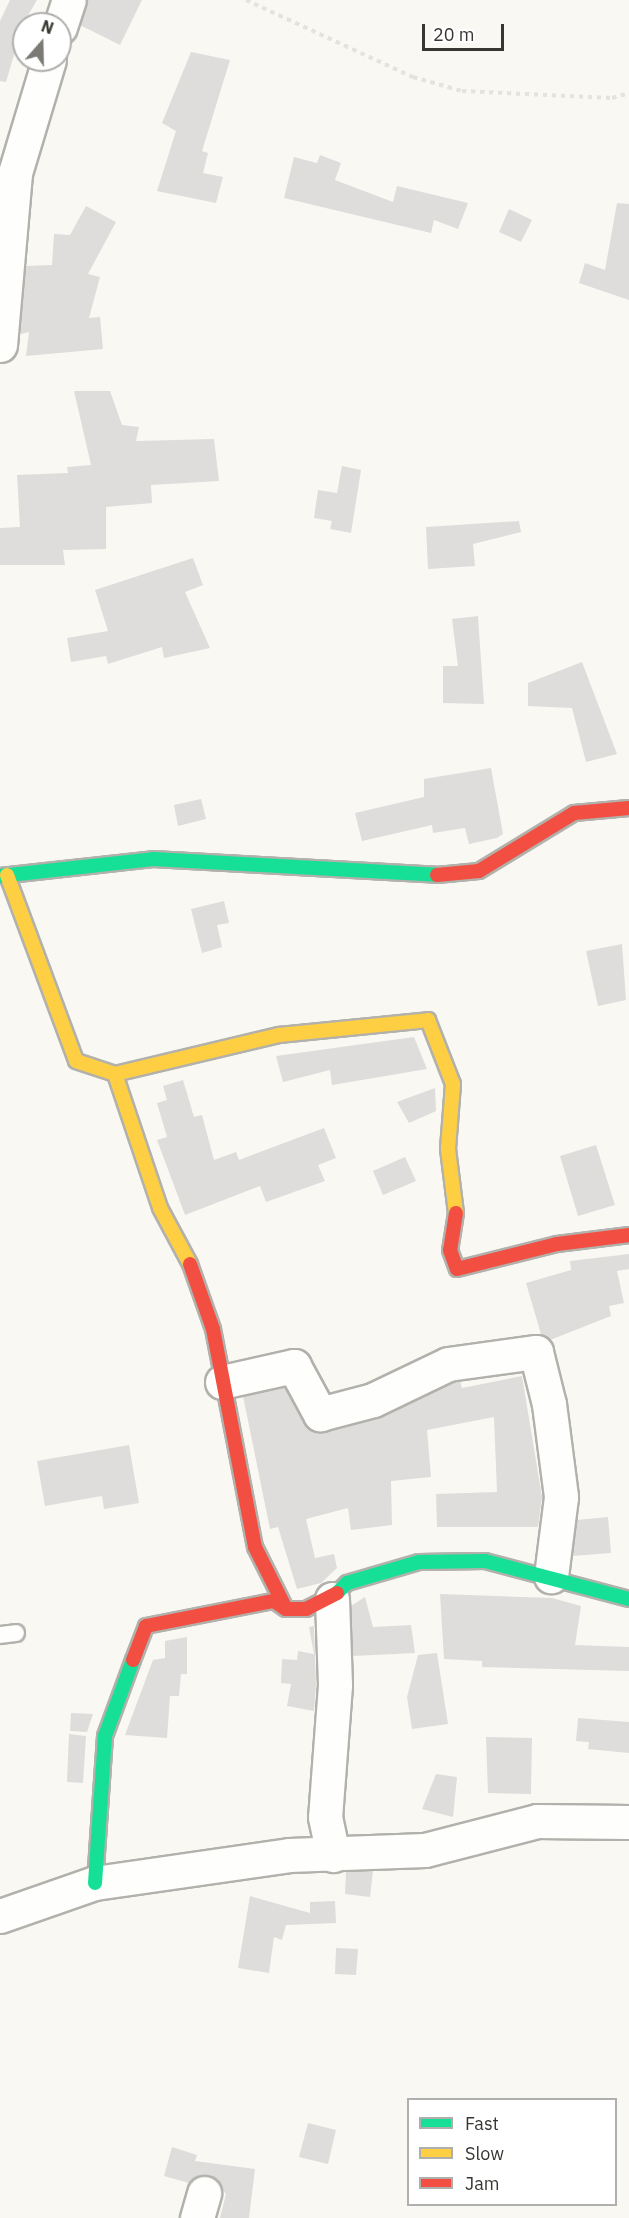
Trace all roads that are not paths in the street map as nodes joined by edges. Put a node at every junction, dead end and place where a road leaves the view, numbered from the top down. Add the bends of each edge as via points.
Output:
1 (45, 72) edge
2 (0, 345) edge
3 (629, 808) edge
4 (4, 876) edge
5 (115, 1074) junction
6 (629, 1235) edge
7 (222, 1382) junction
8 (551, 1576) junction
9 (332, 1599) junction
10 (629, 1599) edge
11 (286, 1609) junction
12 (629, 1822) edge
13 (333, 1855) junction
14 (94, 1882) junction
15 (0, 1916) edge

1 - 2 street via 15,173
3 - 4 street via 574,813 479,871 428,876 153,859
4 - 5 street via 76,1061
5 - 6 street via 221,1053 279,1035 420,1017 428,1020 453,1084 455,1112 448,1149 457,1203 450,1250 458,1269 557,1244
5 - 7 street via 160,1208 196,1275 213,1329
7 - 8 street via 294,1366 320,1414 373,1400 448,1364 536,1352 549,1404 561,1497
7 - 11 street via 255,1547
8 - 9 street via 485,1561 419,1562 347,1583
8 - 10 street
9 - 11 street via 306,1609
9 - 13 street via 335,1685 325,1816
11 - 14 street via 274,1601 239,1606 146,1626 139,1634 105,1736
12 - 13 street via 537,1821 424,1850
13 - 14 street via 289,1855
14 - 15 street

